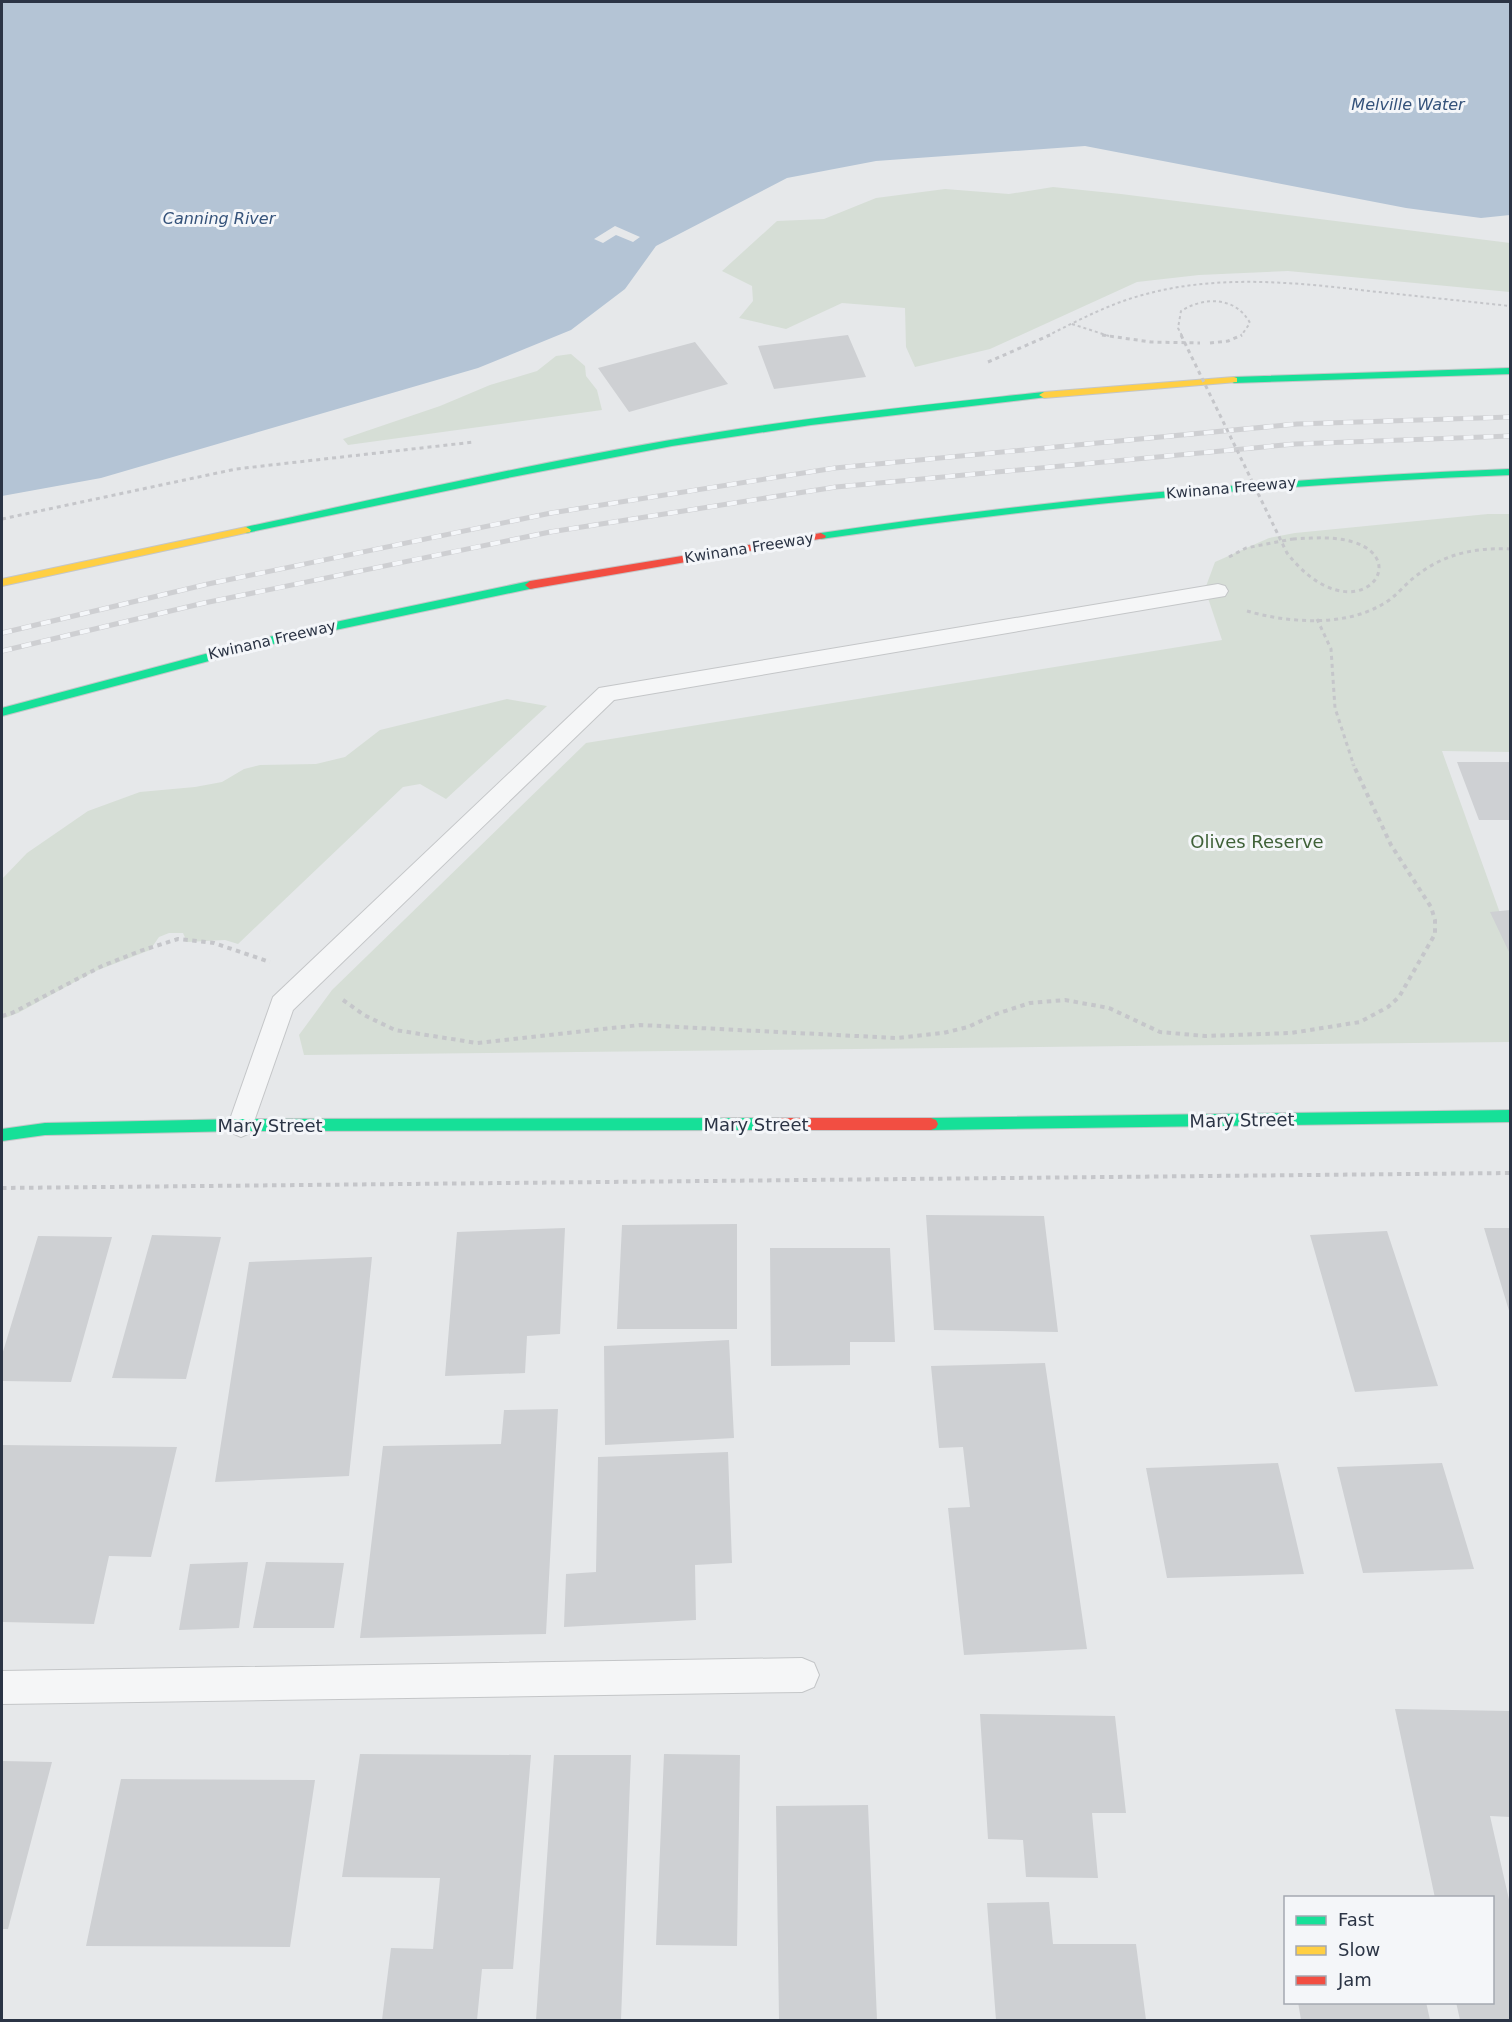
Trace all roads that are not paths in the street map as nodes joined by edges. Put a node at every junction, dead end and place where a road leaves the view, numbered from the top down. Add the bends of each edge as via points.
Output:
1 (1510, 371) edge
2 (1510, 472) edge
3 (238, 531) junction
4 (2, 573) edge
5 (2, 583) edge
6 (1218, 591) road end
7 (2, 712) edge
8 (1510, 1116) edge
9 (241, 1125) junction
10 (2, 1134) edge
11 (802, 1675) dead end
12 (2, 1688) edge

1 - 3 main road via 1178,383 853,416 673,443
2 - 7 main road, Kwinana Freeway via 1329,479 1035,505 814,537 573,577 332,626 170,664
3 - 4 main road
3 - 5 main road
6 - 9 lane via 607,693 282,1004
8 - 9 main road, Mary Street via 1010,1124
9 - 10 main road, Mary Street via 45,1129
11 - 12 lane

